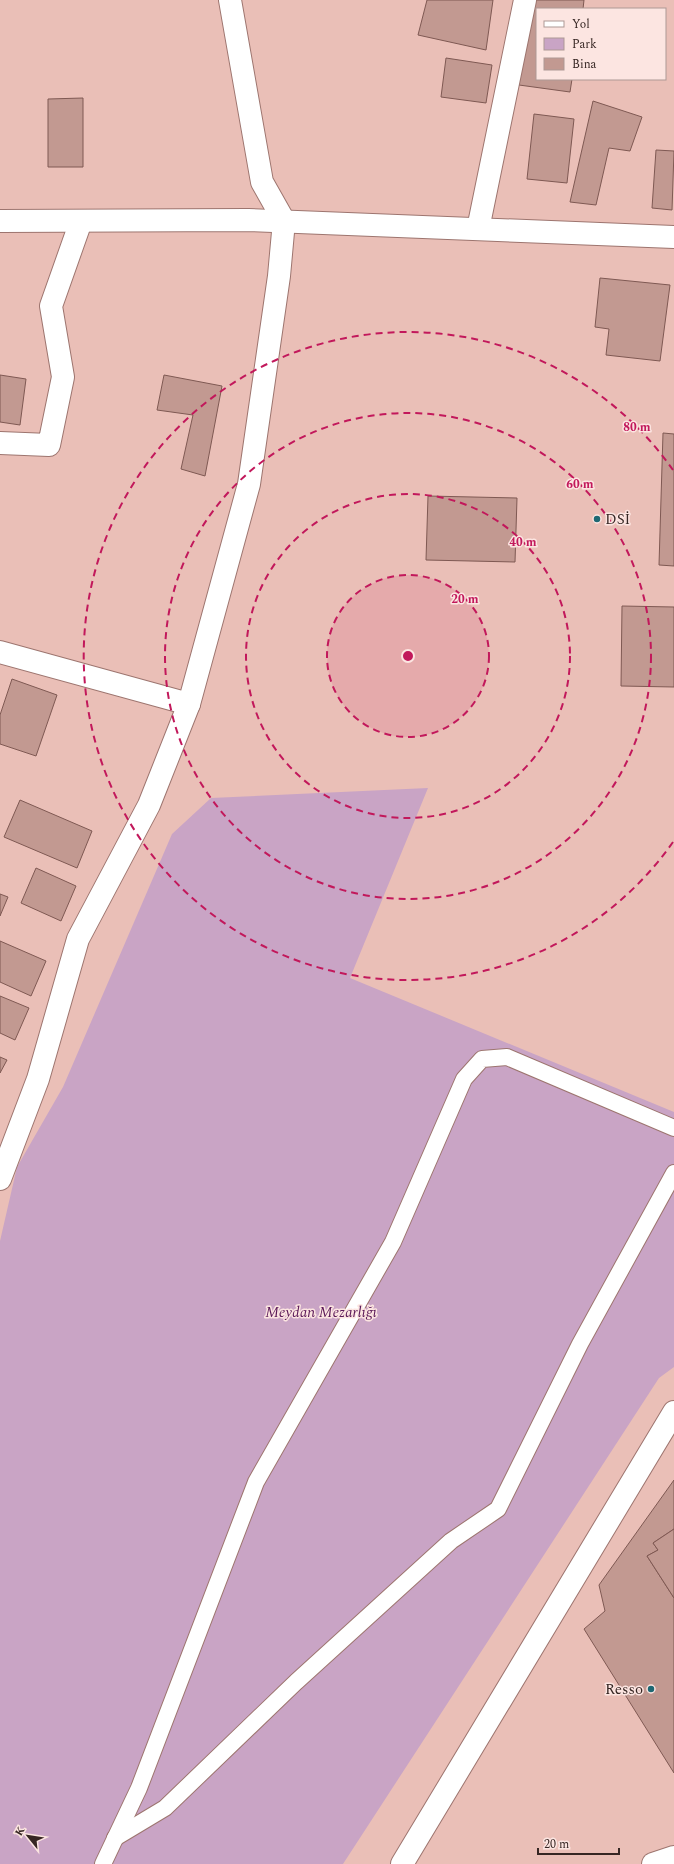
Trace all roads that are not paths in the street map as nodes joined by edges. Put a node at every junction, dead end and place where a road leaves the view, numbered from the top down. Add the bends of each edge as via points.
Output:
1 (230, 0) edge
2 (525, 0) edge
3 (0, 221) edge
4 (81, 221) junction
5 (284, 221) junction
6 (478, 229) junction
7 (674, 237) edge
8 (0, 443) edge
9 (0, 652) edge
10 (189, 704) junction
11 (674, 1128) edge
12 (674, 1173) edge
13 (0, 1179) edge
14 (674, 1412) edge
15 (115, 1838) junction
16 (674, 1857) edge
17 (103, 1864) edge
18 (402, 1864) edge
19 (653, 1864) edge

1 - 5 street via 262,182
2 - 6 street
3 - 4 street
4 - 5 street
4 - 8 street via 51,306 63,378 49,445
5 - 6 street
5 - 10 street via 279,276 249,484
6 - 7 street
9 - 10 street
10 - 13 street via 149,805 78,939 38,1079
11 - 15 lane via 507,1057 482,1059 464,1079 393,1242 256,1482 139,1788
12 - 15 lane via 580,1344 498,1509 446,1546 296,1682 165,1808
14 - 18 street
15 - 17 lane
16 - 19 street

